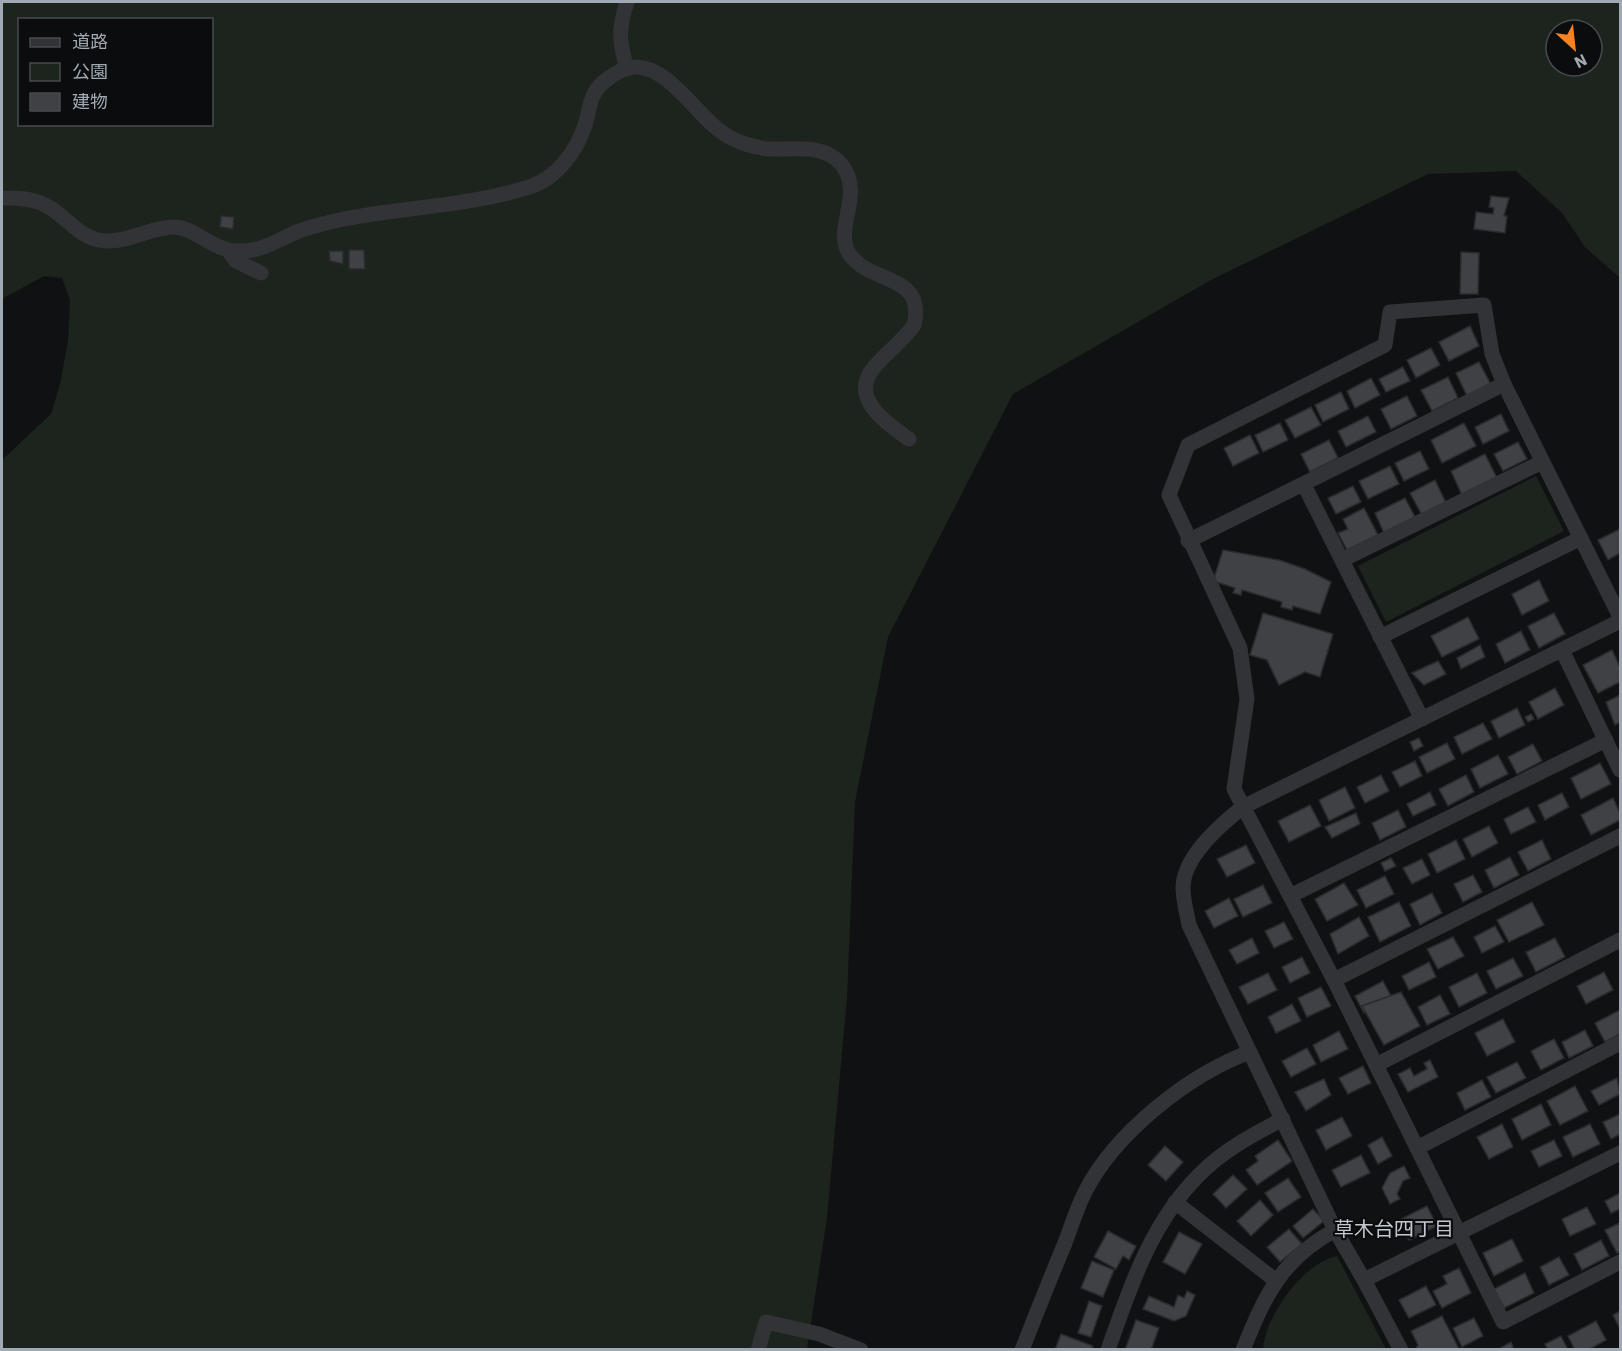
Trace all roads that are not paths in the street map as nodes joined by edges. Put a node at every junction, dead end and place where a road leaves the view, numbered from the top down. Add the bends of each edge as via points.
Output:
1 (627, 2) edge
2 (627, 69) junction
3 (2, 198) edge
4 (228, 250) junction
5 (261, 273) dead end
6 (1504, 384) junction
7 (909, 439) dead end
8 (1542, 462) junction
9 (1304, 485) junction
10 (1581, 538) junction
11 (1188, 541) junction
12 (1342, 560) junction
13 (1620, 619) edge
14 (1380, 637) junction
15 (1562, 650) junction
16 (1422, 719) junction
17 (1606, 740) junction
18 (1620, 770) edge
19 (1243, 807) junction
20 (1620, 836) edge
21 (1290, 896) junction
22 (1620, 940) edge
23 (1334, 980) junction
24 (1620, 1043) edge
25 (1250, 1052) junction
26 (1376, 1065) junction
27 (1283, 1119) junction
28 (1417, 1148) junction
29 (1620, 1153) edge
30 (1175, 1202) junction
31 (1335, 1230) junction
32 (1460, 1234) junction
33 (1620, 1262) edge
34 (1275, 1280) junction
35 (1364, 1280) junction
36 (758, 1350) edge
37 (861, 1350) edge
38 (1022, 1350) edge
39 (1108, 1350) edge
40 (1243, 1350) edge
41 (1401, 1350) edge

1 - 2 street via 619,40
2 - 4 street via 600,84 580,140 566,161 536,185 500,196 343,219 300,231 271,245
2 - 7 street via 650,70 661,77 731,138 768,149 816,149 842,165 852,194 845,228 847,249 860,265 908,290 914,301 914,325 870,372 866,387 876,416
3 - 4 street via 42,204 80,232 99,240 135,238 160,228 176,227
4 - 5 street via 236,261
6 - 8 street
6 - 9 street
6 - 11 street via 1492,354 1484,305 1390,312 1385,345 1188,445 1169,495
8 - 10 street
8 - 12 street
9 - 11 street
9 - 12 street
10 - 13 street
10 - 14 street
11 - 19 street via 1240,648 1247,699 1234,789
12 - 14 street
13 - 15 street
14 - 16 street
15 - 16 street
15 - 17 street
16 - 19 street
17 - 18 street
17 - 21 street
19 - 21 street
19 - 25 street via 1218,827 1195,855 1183,886 1189,925
20 - 23 street
21 - 23 street
22 - 26 street
23 - 26 street
24 - 28 street
25 - 27 street
25 - 38 street via 1189,1085 1145,1118 1112,1152 1086,1191
26 - 28 street
27 - 30 street via 1245,1139 1200,1173
27 - 31 street
28 - 32 street
29 - 32 street
30 - 34 street
30 - 39 street via 1159,1225 1132,1281
31 - 34 street via 1305,1251
31 - 35 street
32 - 33 street via 1503,1322
32 - 35 street
34 - 40 street via 1262,1301
35 - 41 street
36 - 37 street via 766,1322

